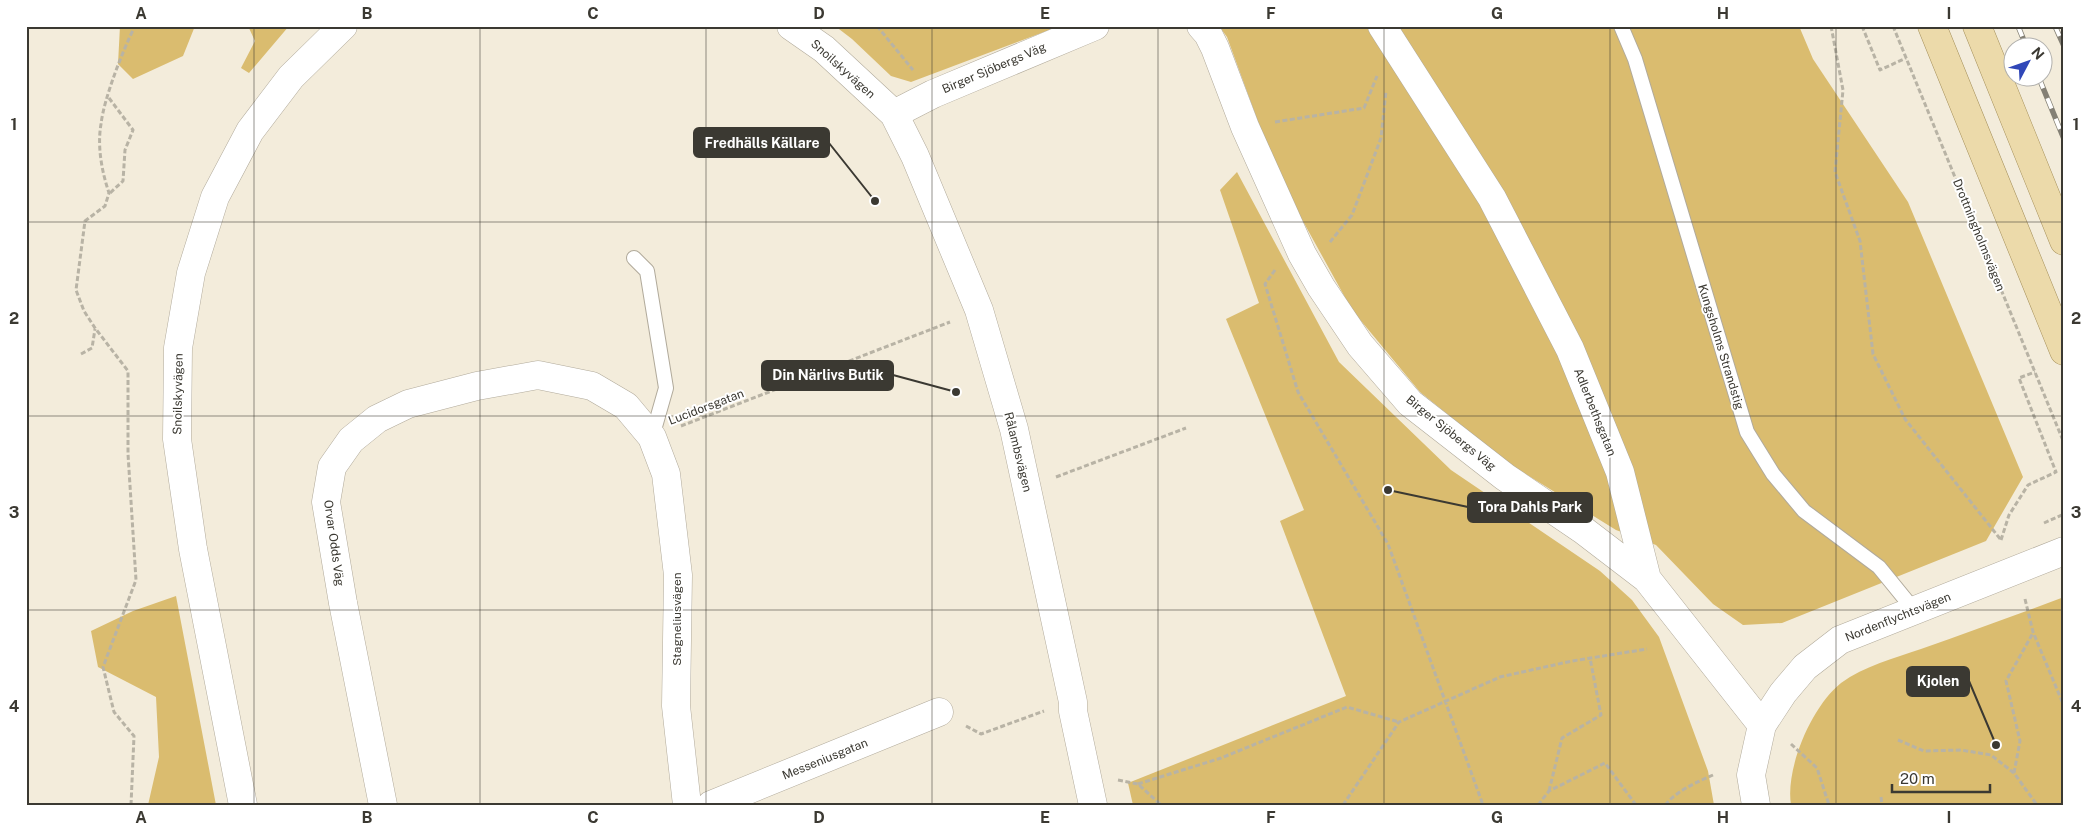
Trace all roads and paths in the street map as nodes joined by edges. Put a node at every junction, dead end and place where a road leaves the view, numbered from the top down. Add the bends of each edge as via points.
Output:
1 (135, 26) edge
2 (343, 26) edge
3 (791, 26) edge
4 (877, 26) edge
5 (1095, 26) edge
6 (1201, 26) edge
7 (1621, 26) edge
8 (1830, 26) edge
9 (1862, 26) edge
10 (1892, 26) edge
11 (1932, 26) edge
12 (1977, 26) edge
13 (1387, 33) edge
14 (1906, 58) junction
15 (1386, 89) dead end
16 (933, 94) junction
17 (108, 97) junction
18 (894, 114) junction
19 (1245, 127) junction
20 (109, 193) junction
21 (2064, 241) edge
22 (634, 258) dead end
23 (1291, 258) junction
24 (939, 326) dead end
25 (95, 328) junction
26 (2064, 351) edge
27 (81, 354) dead end
28 (2035, 372) junction
29 (1186, 428) dead end
30 (652, 437) junction
31 (2064, 444) edge
32 (1086, 465) dead end
33 (2001, 540) junction
34 (2064, 551) edge
35 (2014, 570) junction
36 (1647, 579) junction
37 (1914, 610) junction
38 (2033, 632) junction
39 (1647, 649) dead end
40 (1590, 658) junction
41 (1446, 700) junction
42 (2064, 706) edge
43 (939, 712) dead end
44 (1023, 717) dead end
45 (1398, 722) junction
46 (1762, 725) junction
47 (981, 734) dead end
48 (1898, 740) dead end
49 (1791, 744) dead end
50 (2014, 773) junction
51 (1087, 774) junction
52 (1713, 775) dead end
53 (1138, 784) junction
54 (1549, 791) junction
55 (1881, 798) dead end
56 (131, 805) edge
57 (243, 805) edge
58 (383, 805) edge
59 (687, 805) edge
60 (711, 805) edge
61 (1093, 805) edge
62 (1162, 805) edge
63 (1343, 805) edge
64 (1483, 805) edge
65 (1538, 805) edge
66 (1636, 805) edge
67 (1665, 805) edge
68 (1756, 805) edge
69 (1828, 805) edge
70 (1882, 805) edge
71 (2037, 805) edge

1 - 17 path
2 - 57 street, Snoilskyvägen via 291,77 250,131 215,197 191,272 178,348 177,439 192,549
3 - 18 street, Snoilskyvägen via 824,49
4 - 16 path
5 - 16 street, Birger Sjöbergs Väg
6 - 19 street, Birger Sjöbergs Väg via 1215,48
7 - 37 lane, Kungsholms Strandstig via 1635,59 1747,432 1773,474 1804,511 1879,567
8 - 33 path via 1843,90 1834,172 1860,241 1873,354 1905,419
9 - 14 path via 1880,70
10 - 14 path, Drottningholmsvägen
11 - 26 main road
12 - 21 main road
13 - 19 path via 1364,108
13 - 36 street, Adlerbethsgatan via 1492,198 1570,349 1620,472
14 - 28 path, Drottningholmsvägen
15 - 23 path via 1381,138 1352,215 1326,246
16 - 18 street, Birger Sjöbergs Väg
17 - 20 path via 101,125 101,154 103,177
17 - 20 path via 133,130 125,150 124,181
18 - 51 street, Rålambsvägen via 915,156 978,310 1014,430
19 - 23 street, Birger Sjöbergs Väg
20 - 25 path via 105,206 85,221 76,290
22 - 30 lane via 648,270 666,388
23 - 36 street, Birger Sjöbergs Väg via 1321,287 1360,346 1410,403 1505,477
23 - 41 path via 1265,284 1298,392 1388,544
24 - 30 path, Lucidorsgatan
25 - 27 path via 92,348
25 - 56 path via 128,370 128,454 136,580 103,667 114,712 134,736
28 - 31 path, Drottningholmsvägen
28 - 33 path via 2020,378 2056,472 2028,485 2009,515
29 - 32 path
30 - 58 street, Orvar Odds Väg via 626,406 592,386 538,374 408,404 377,419 351,440 332,467 326,502
30 - 59 street, Stagneliusvägen via 666,474 678,575 676,706
33 - 35 path
34 - 35 street, Nordenflychtsvägen
35 - 37 street, Nordenflychtsvägen
35 - 38 path
36 - 46 street, Adlerbethsgatan
37 - 46 street, Nordenflychtsvägen via 1840,640 1805,667
38 - 42 path
38 - 50 path via 2006,681 2020,741
39 - 40 path
40 - 41 path via 1500,677
40 - 54 path via 1601,714 1562,738
41 - 45 path
41 - 64 path
43 - 60 street, Messeniusgatan
44 - 47 path
45 - 53 path via 1347,707 1221,758
45 - 63 path
46 - 68 street via 1752,775
48 - 50 path via 1924,751 1961,750 1991,755
49 - 69 path via 1816,768
50 - 71 path
51 - 53 path
51 - 61 street, Rålambsvägen
52 - 67 path via 1691,784
53 - 62 path
54 - 65 path
54 - 66 path via 1605,763
55 - 70 path

